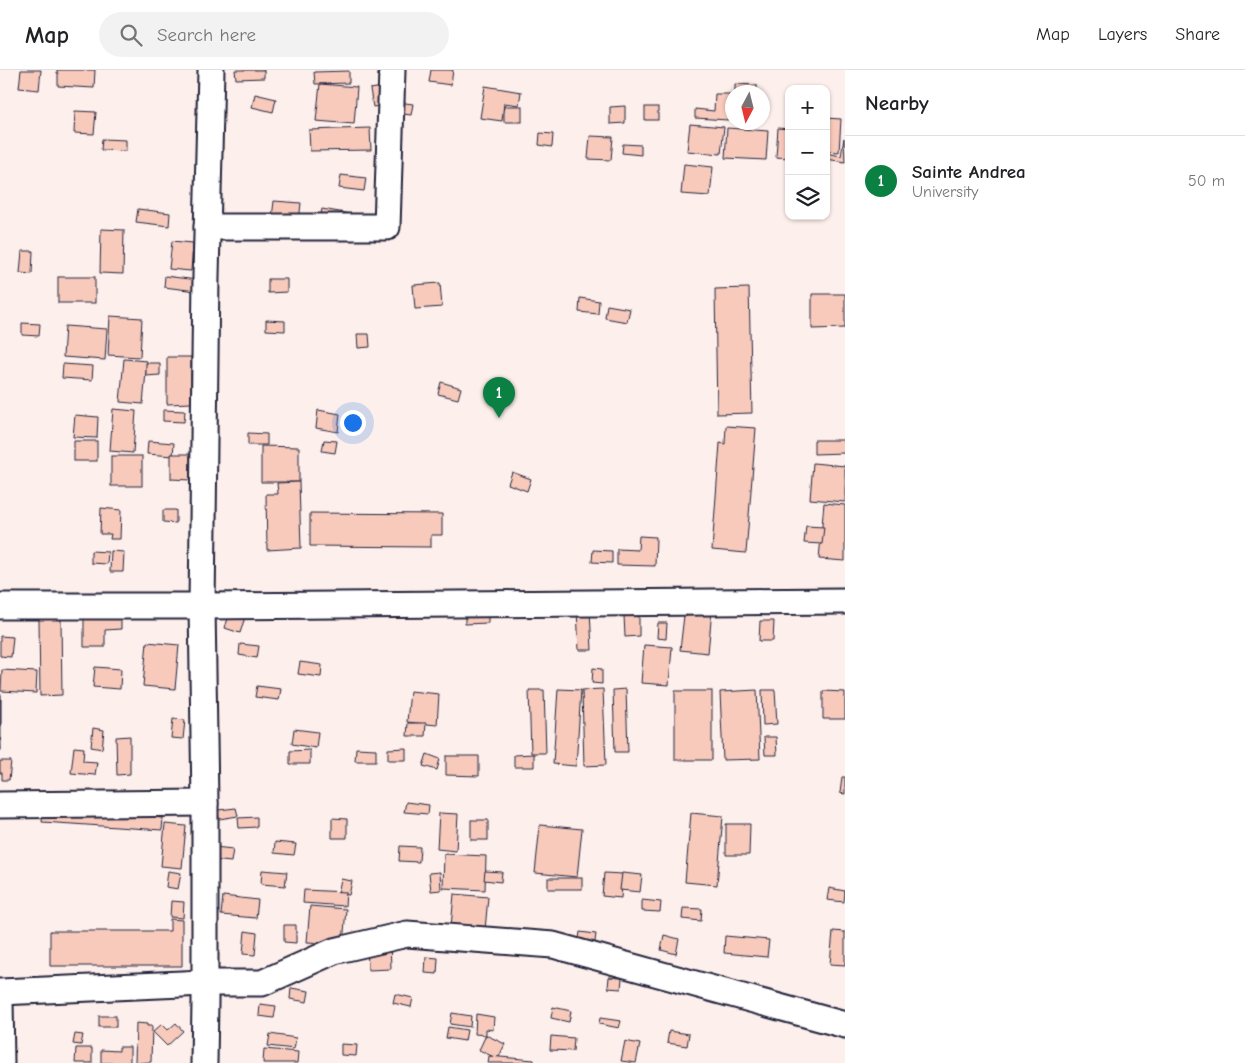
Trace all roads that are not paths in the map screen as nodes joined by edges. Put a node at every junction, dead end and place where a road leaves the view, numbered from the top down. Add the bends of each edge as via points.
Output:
1 (211, 70) edge
2 (392, 70) edge
3 (207, 227) junction
4 (845, 601) edge
5 (0, 606) edge
6 (202, 606) junction
7 (205, 803) junction
8 (0, 805) edge
9 (205, 983) junction
10 (0, 992) edge
11 (0, 999) edge
12 (845, 1024) edge
13 (1, 1063) edge
14 (204, 1063) edge

1 - 3 street
2 - 3 street via 387,227
3 - 6 street
4 - 6 street
5 - 6 street
6 - 7 street
7 - 8 street
7 - 9 street
9 - 10 street
9 - 12 street via 262,983 334,951 407,934 553,945
9 - 14 street
11 - 13 street

